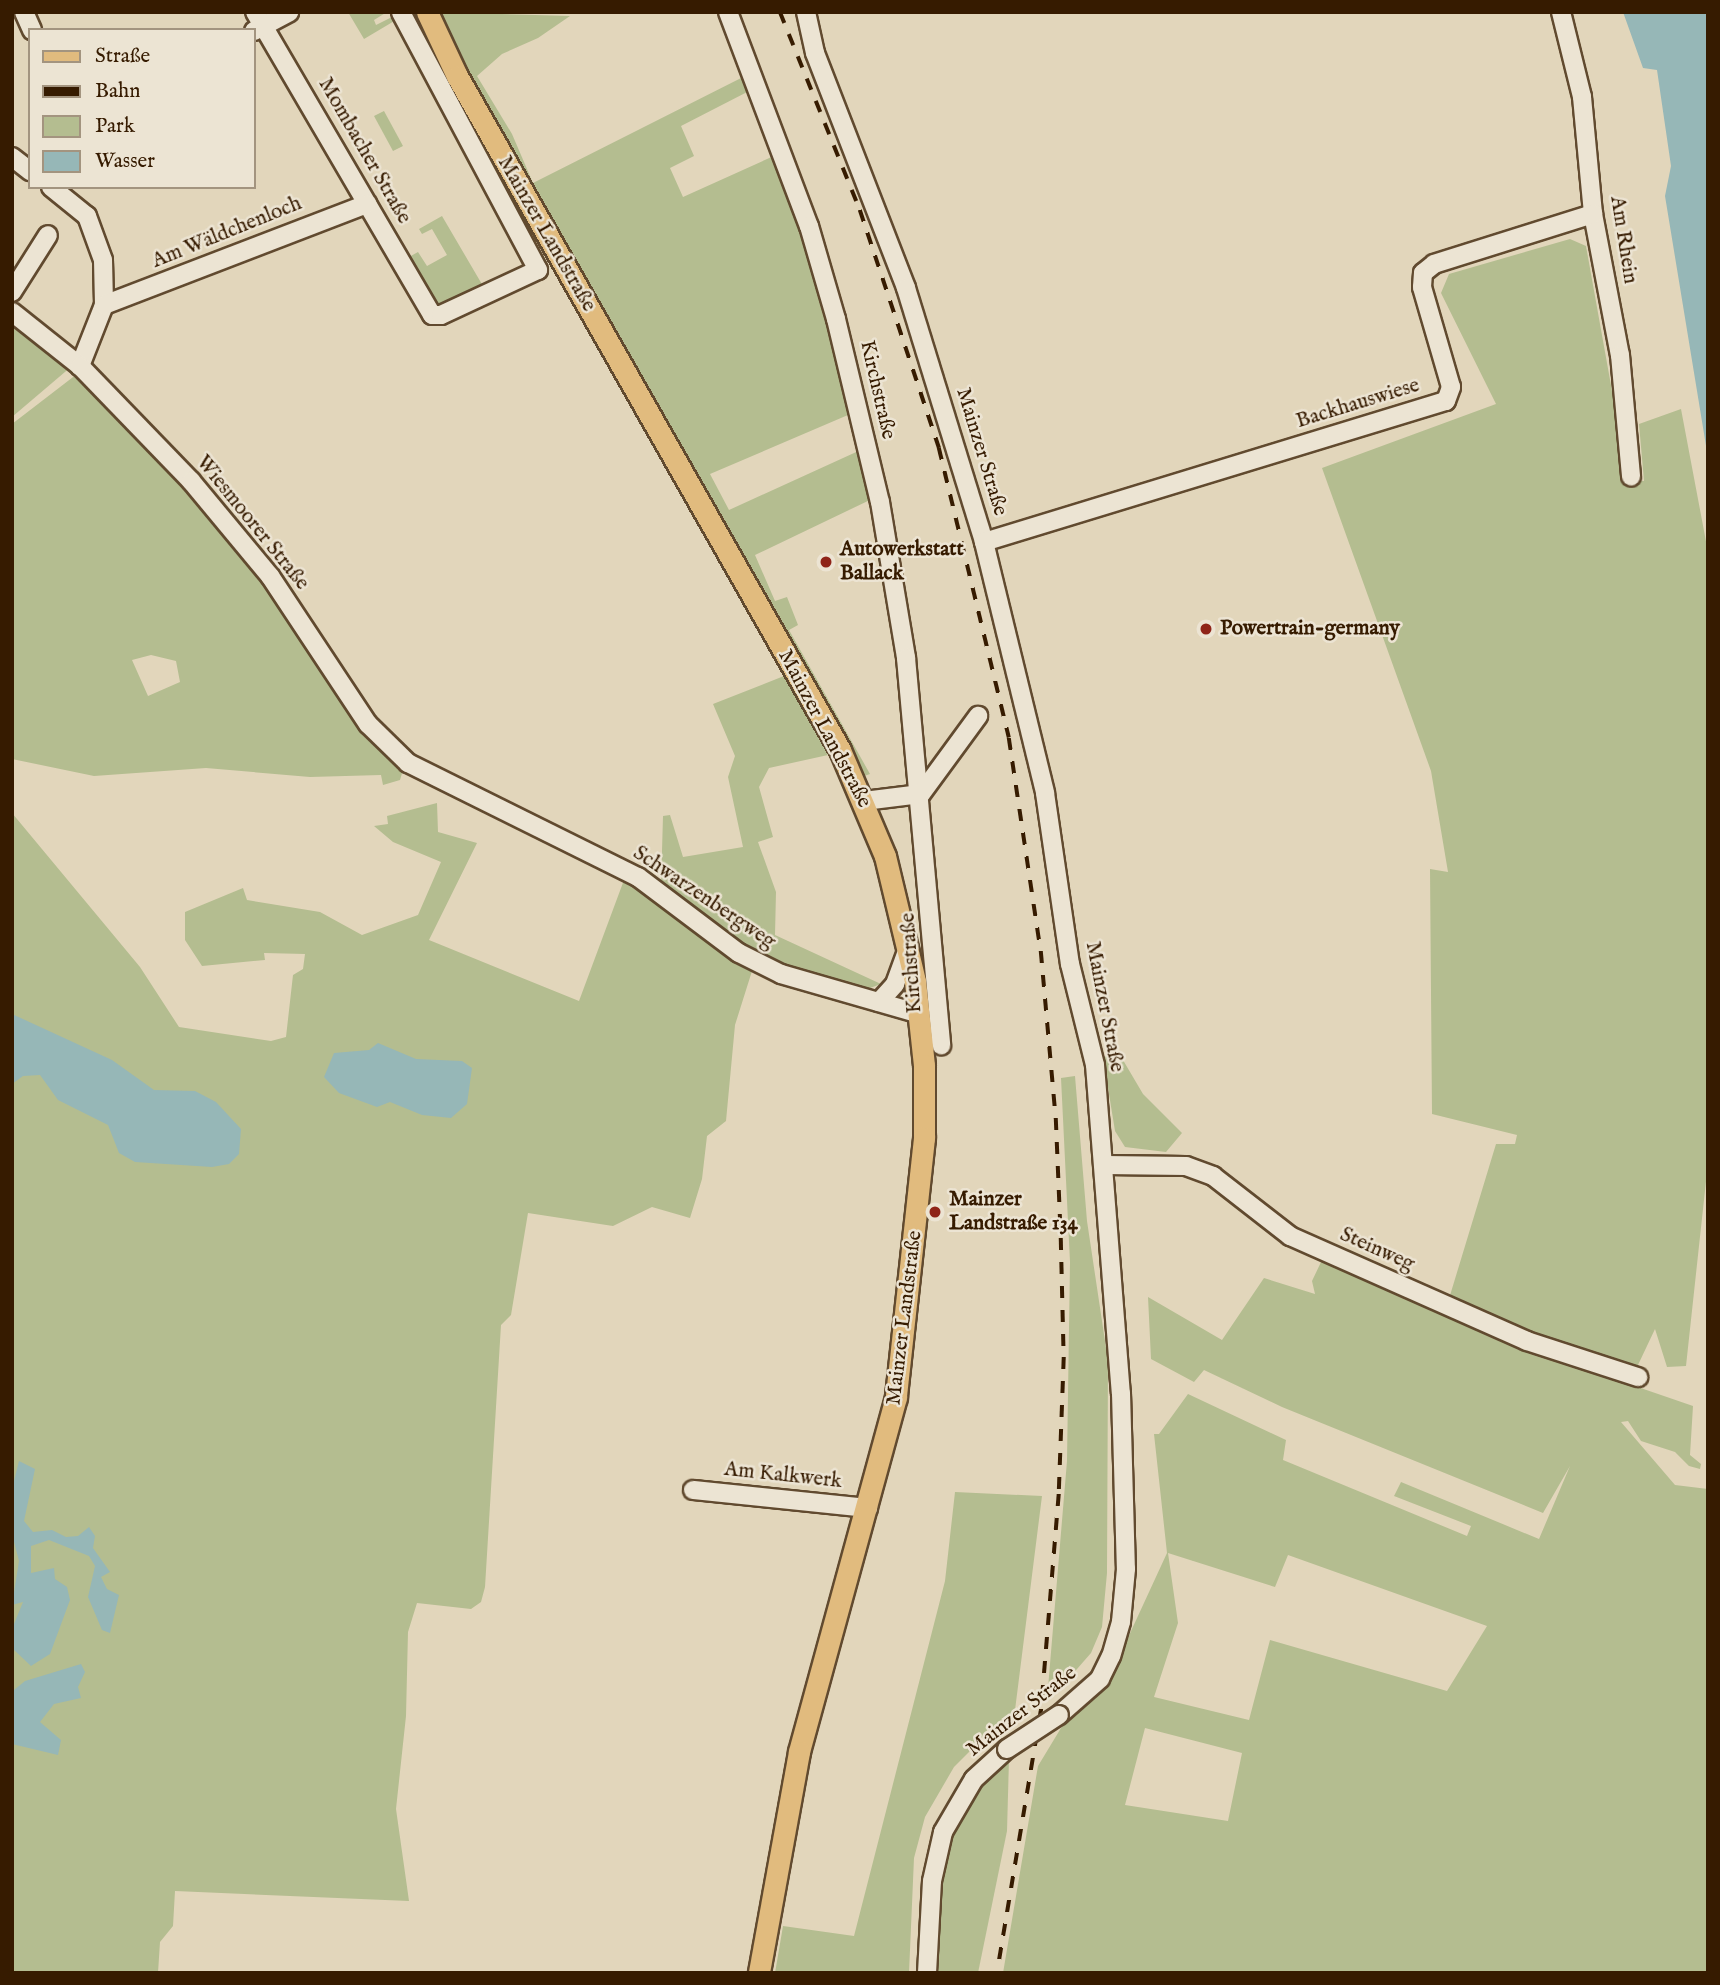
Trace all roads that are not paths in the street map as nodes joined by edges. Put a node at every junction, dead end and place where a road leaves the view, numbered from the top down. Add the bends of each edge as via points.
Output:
1 (24, 12) edge
2 (289, 12) edge
3 (401, 12) edge
4 (427, 12) edge
5 (728, 12) edge
6 (806, 12) edge
7 (1561, 12) edge
8 (257, 23) edge
9 (31, 28) edge
10 (12, 157) edge
11 (28, 169) edge
12 (53, 189) edge
13 (368, 204) junction
14 (1593, 214) junction
15 (48, 235) dead end
16 (12, 292) edge
17 (104, 305) junction
18 (12, 312) edge
19 (80, 366) junction
20 (1631, 477) dead end
21 (984, 541) junction
22 (978, 716) dead end
23 (435, 779) joint
24 (921, 794) junction
25 (864, 801) junction
26 (909, 945) junction
27 (879, 1002) junction
28 (920, 1014) junction
29 (941, 1045) dead end
30 (1105, 1165) junction
31 (1638, 1377) dead end
32 (693, 1490) dead end
33 (868, 1508) junction
34 (759, 1973) edge
35 (927, 1973) edge

1 - 9 street
2 - 8 street
3 - 13 street, Mombacher Straße via 538,270 441,315 432,314
4 - 25 main road, Mainzer Landstraße via 457,76
5 - 24 street, Kirchstraße via 808,226 839,332 898,597
6 - 21 street, Mainzer Straße via 815,52 906,288
7 - 14 street, Am Rhein via 1583,97
8 - 13 street, Mombacher Straße
10 - 11 street
12 - 17 street via 87,216 96,234 104,270
13 - 17 street, Am Wäldchenloch
14 - 20 street, Am Rhein via 1620,355
14 - 21 street, Backhauswiese via 1434,264 1423,273 1422,287 1451,387 1446,401
15 - 16 street
17 - 19 street
18 - 19 street, Wiesmoorer Straße
19 - 23 street, Wiesmoorer Straße via 241,539 373,730 408,763
21 - 30 street, Mainzer Straße via 1045,793 1070,964 1095,1065
22 - 24 street
23 - 27 street, Schwarzenbergweg via 638,877 738,953 780,974
24 - 25 street
24 - 29 street, Kirchstraße
25 - 26 main road, Mainzer Landstraße
26 - 27 street via 895,984
26 - 28 main road, Mainzer Landstraße
27 - 28 street, Schwarzenbergweg
28 - 33 main road, Mainzer Landstraße via 924,1105 919,1211 896,1397
30 - 31 street, Steinweg via 1186,1166 1213,1176 1290,1236 1527,1341
30 - 35 street, Mainzer Straße, bridge via 1121,1393 1126,1569 1121,1622 1100,1679 974,1779 943,1832 932,1881
32 - 33 street, Am Kalkwerk
33 - 34 main road, Mainzer Landstraße via 799,1752

